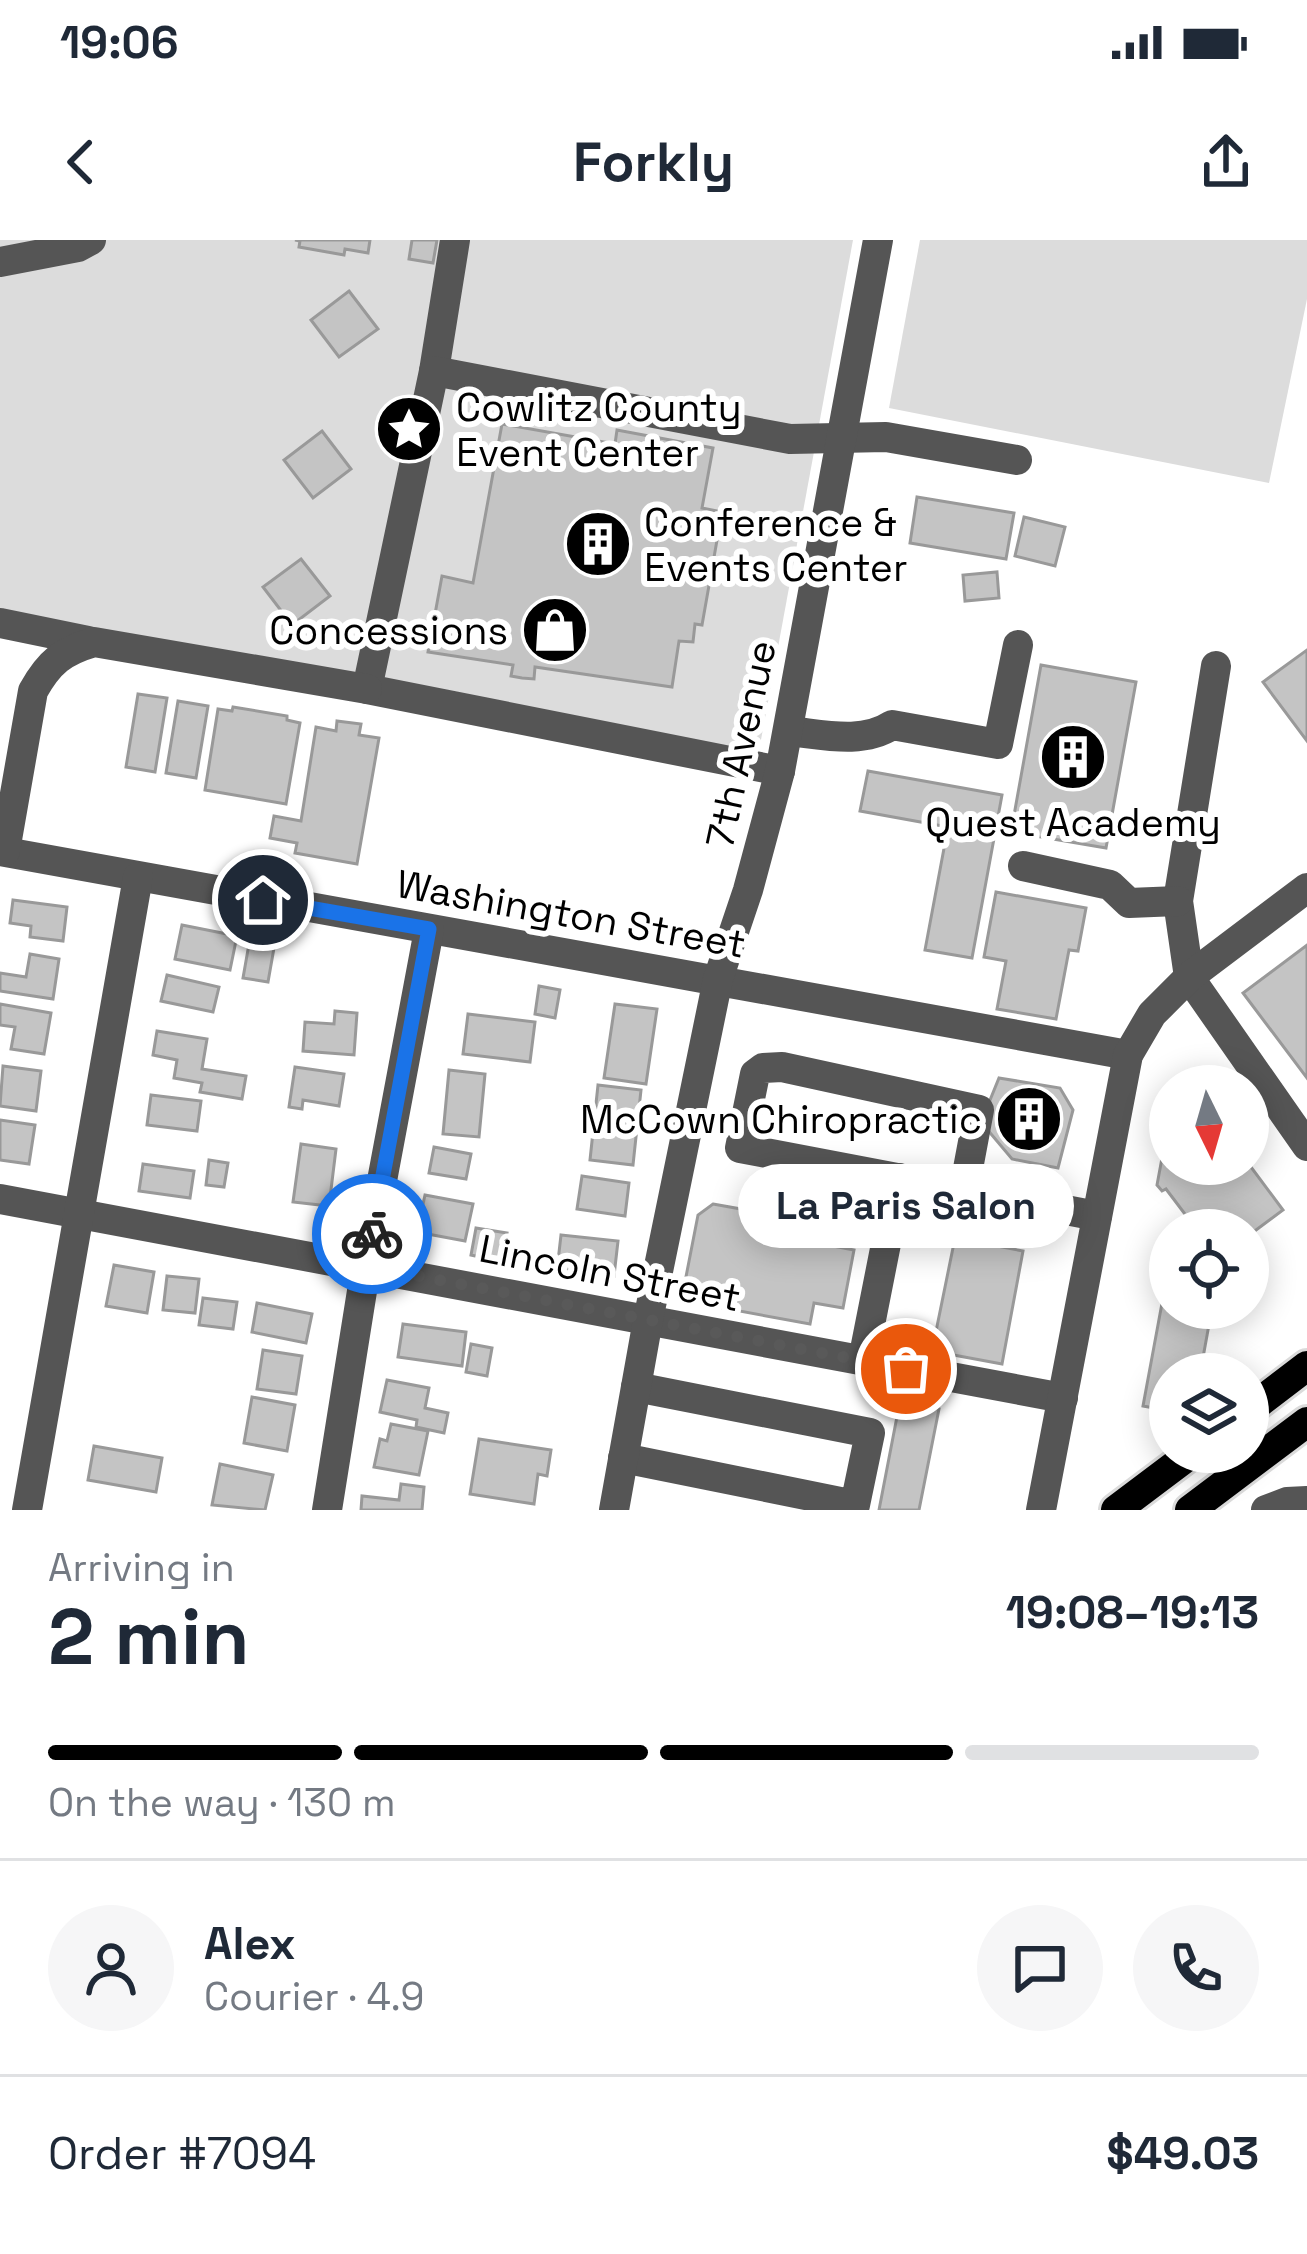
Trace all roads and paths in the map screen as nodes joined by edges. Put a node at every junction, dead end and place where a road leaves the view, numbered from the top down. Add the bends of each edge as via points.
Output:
1 (91, 240) edge
2 (455, 240) edge
3 (878, 240) edge
4 (0, 262) edge
5 (434, 371) junction
6 (842, 438) junction
7 (1017, 460) dead end
8 (0, 623) edge
9 (94, 642) junction
10 (1018, 645) dead end
11 (1216, 665) dead end
12 (367, 689) junction
13 (788, 731) junction
14 (780, 771) junction
15 (2, 851) edge
16 (1023, 866) dead end
17 (138, 877) junction
18 (1307, 888) edge
19 (1178, 901) junction
20 (429, 929) junction
21 (1189, 977) junction
22 (718, 979) junction
23 (1128, 1055) junction
24 (686, 1138) junction
25 (1306, 1141) edge
26 (740, 1148) junction
27 (899, 1178) junction
28 (964, 1190) junction
29 (0, 1199) edge
30 (77, 1214) junction
31 (1097, 1216) junction
32 (366, 1266) junction
33 (648, 1320) junction
34 (863, 1360) junction
35 (1307, 1366) edge
36 (636, 1388) junction
37 (1269, 1395) edge
38 (1063, 1398) junction
39 (1307, 1423) edge
40 (623, 1458) junction
41 (1165, 1473) edge
42 (1307, 1501) edge
43 (27, 1510) edge
44 (327, 1510) edge
45 (614, 1510) edge
46 (1041, 1510) edge
47 (1116, 1510) edge
48 (1190, 1510) edge
49 (1266, 1510) edge

1 - 4 street
2 - 5 street
3 - 6 street, 7th Avenue
5 - 6 street via 790,439
5 - 12 street
6 - 7 street via 886,437
6 - 13 street, 7th Avenue
8 - 9 street
9 - 12 street
9 - 15 street via 65,651 32,691
10 - 13 street via 998,744 892,725 858,737
11 - 19 street
12 - 14 street
13 - 14 street, 7th Avenue
14 - 22 street, 7th Avenue
15 - 17 street, Washington Street
16 - 19 street via 1110,885 1129,903
17 - 20 street, Washington Street
17 - 30 street
18 - 21 street
19 - 21 street
20 - 22 street, Washington Street
20 - 32 street
21 - 23 street via 1152,1014
21 - 25 street
22 - 23 street, Washington Street
22 - 24 street, 7th Avenue
23 - 31 street
24 - 26 street
24 - 33 street, 7th Avenue
26 - 27 street
26 - 28 street via 755,1074 782,1067 979,1110
27 - 28 street
27 - 34 street
28 - 31 street
29 - 30 street, Lincoln Street
30 - 32 street, Lincoln Street
30 - 43 street
31 - 38 street
32 - 33 street, Lincoln Street
32 - 44 street
33 - 34 street, Lincoln Street
33 - 36 street, 7th Avenue
34 - 38 street, Lincoln Street
35 - 37 main road
36 - 40 street, 7th Avenue
36 - 40 street via 870,1433 855,1505
38 - 46 street
39 - 48 main road
40 - 45 street, 7th Avenue
41 - 47 main road
42 - 49 street

